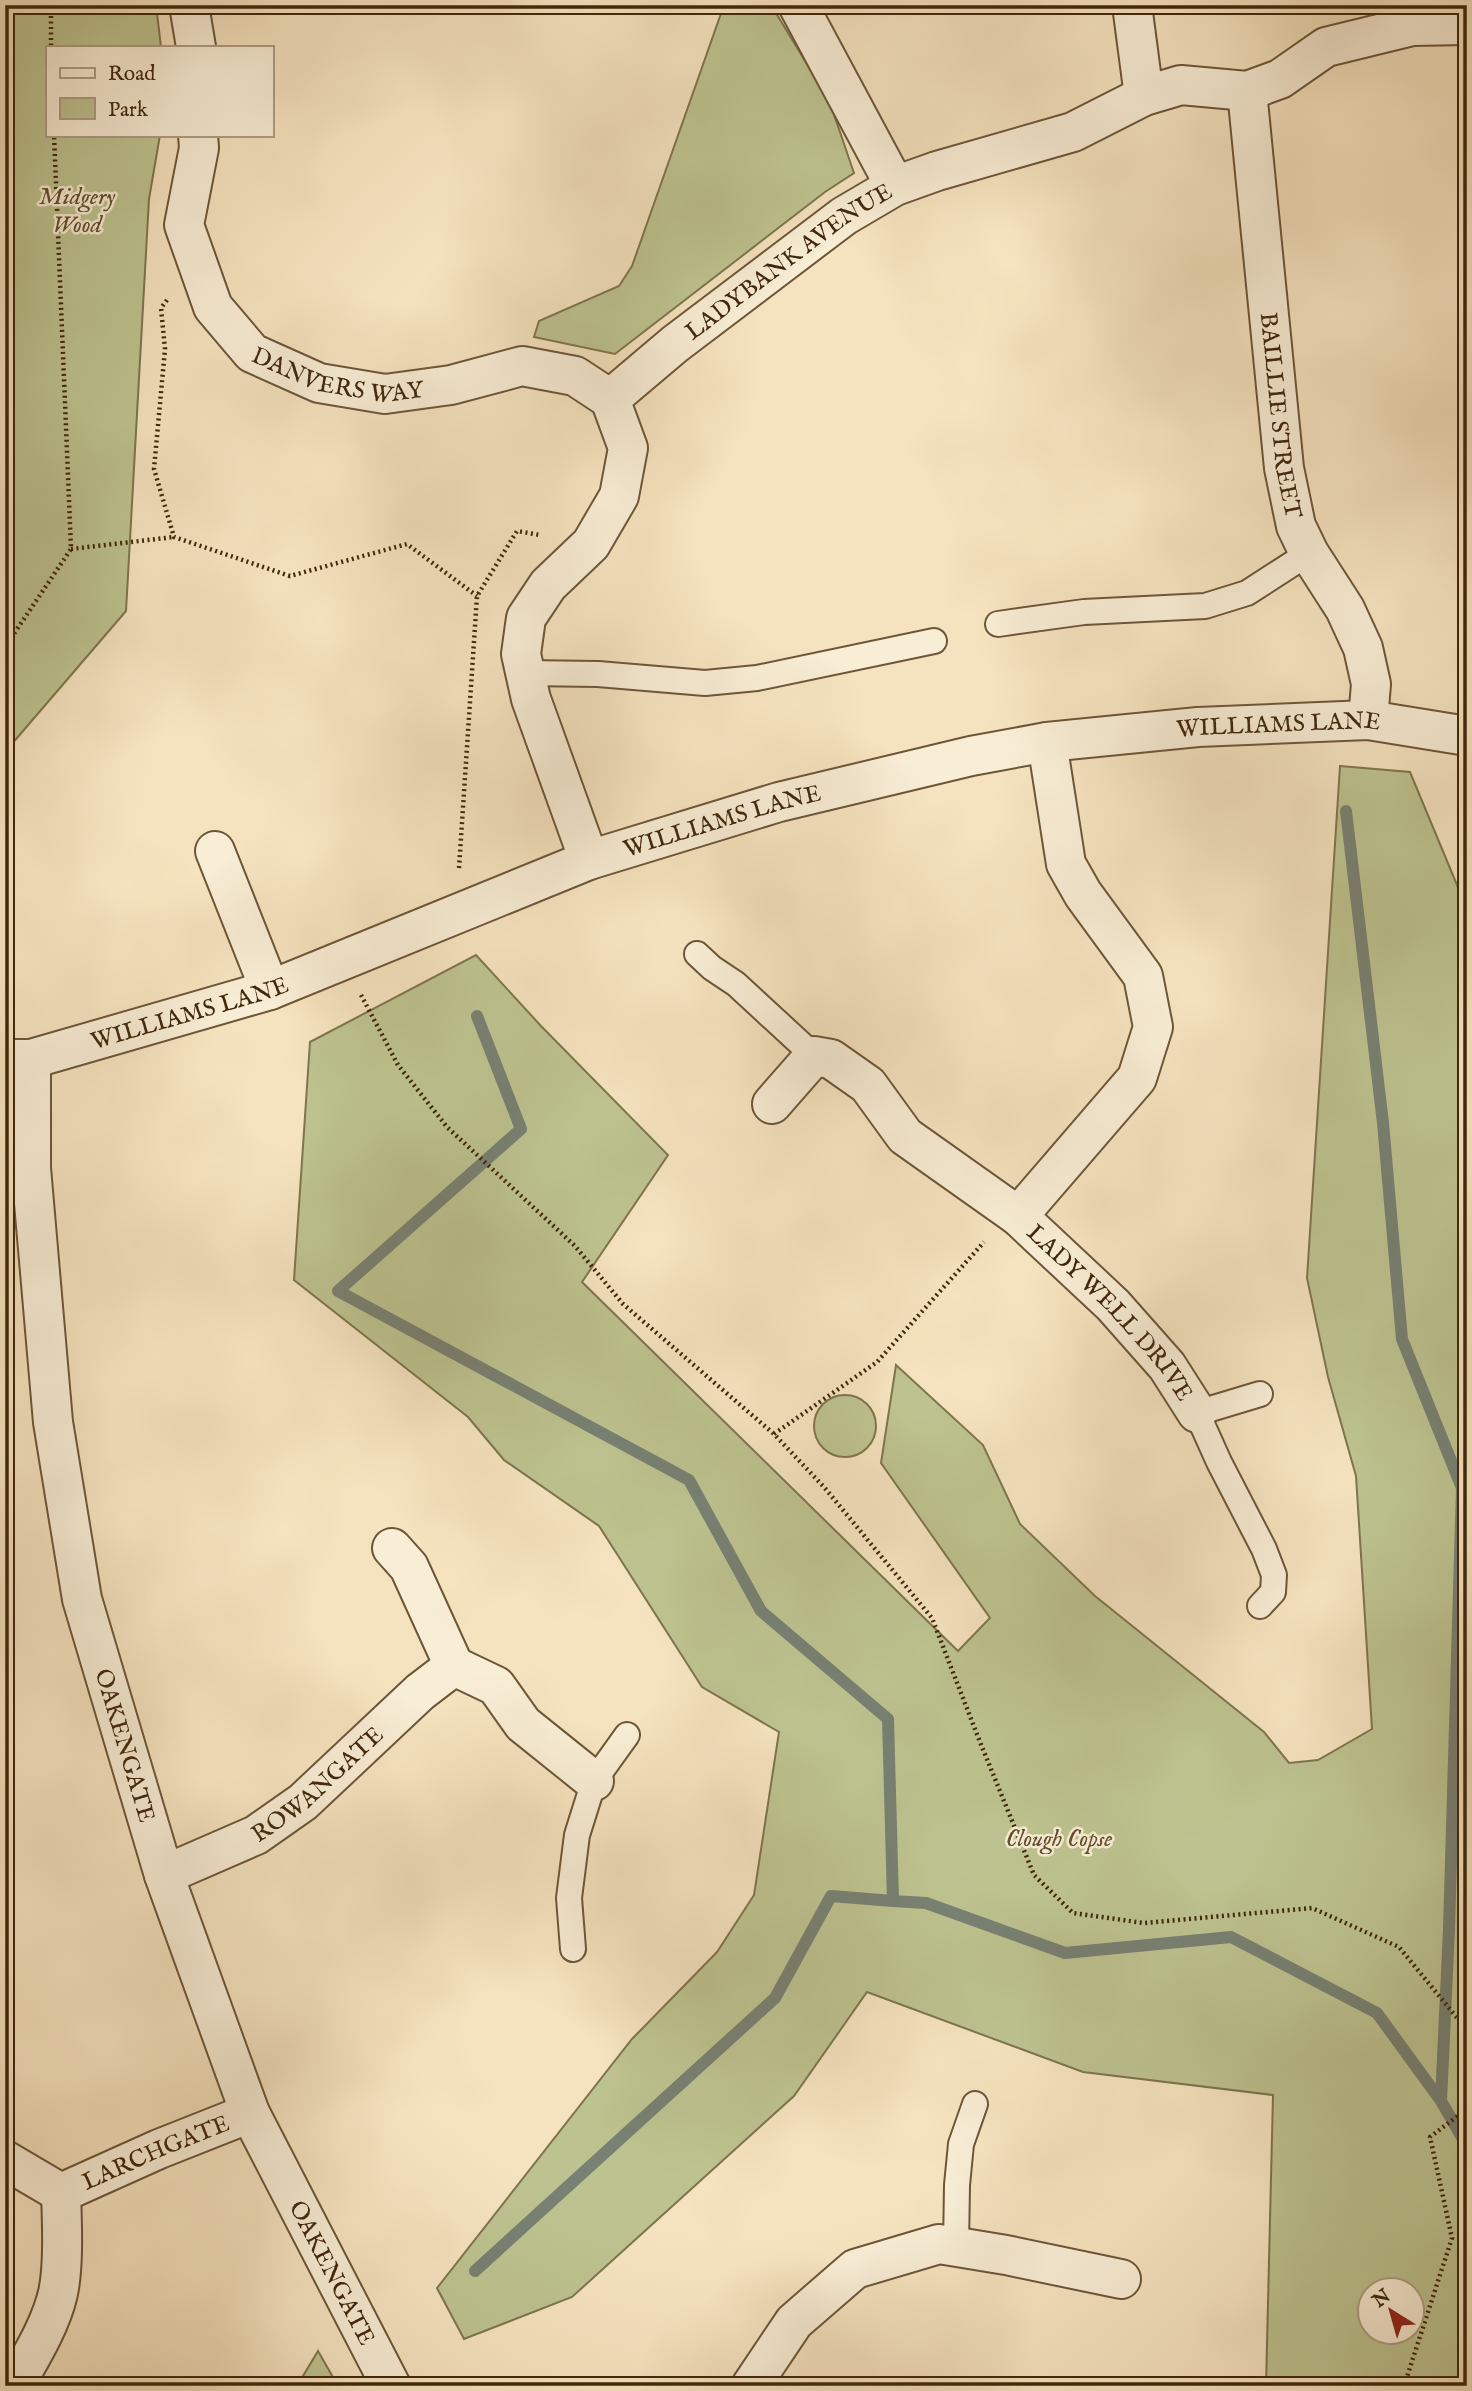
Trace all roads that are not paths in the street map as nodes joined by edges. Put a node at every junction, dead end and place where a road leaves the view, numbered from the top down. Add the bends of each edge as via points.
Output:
1 (189, 5) edge
2 (798, 5) edge
3 (1132, 5) edge
4 (1467, 25) edge
5 (196, 46) edge
6 (1247, 91) junction
7 (1144, 96) junction
8 (198, 136) edge
9 (895, 186) junction
10 (610, 398) junction
11 (1309, 553) junction
12 (998, 624) dead end
13 (934, 641) dead end
14 (525, 673) junction
15 (1368, 720) junction
16 (1467, 736) edge
17 (1047, 743) junction
18 (215, 850) dead end
19 (589, 860) junction
20 (697, 954) dead end
21 (270, 990) junction
22 (814, 1056) junction
23 (18, 1059) edge
24 (772, 1104) dead end
25 (1018, 1216) junction
26 (1260, 1394) dead end
27 (1197, 1413) junction
28 (392, 1548) dead end
29 (1260, 1606) dead end
30 (454, 1666) junction
31 (628, 1735) dead end
32 (594, 1781) junction
33 (164, 1875) junction
34 (573, 1949) dead end
35 (975, 2104) dead end
36 (250, 2112) junction
37 (5, 2160) edge
38 (61, 2193) junction
39 (956, 2247) junction
40 (1121, 2279) dead end
41 (14, 2384) edge
42 (391, 2386) edge
43 (751, 2386) edge

1 - 5 street
2 - 9 street
3 - 7 street
4 - 6 street, LADYBANK AVENUE via 1412,26 1326,47 1280,79
6 - 7 street, LADYBANK AVENUE via 1181,85
6 - 11 street, BAILLIE STREET via 1284,468 1296,526
7 - 9 street, LADYBANK AVENUE via 1073,132
8 - 10 street, DANVERS WAY via 184,225 213,306 252,353 319,383 386,394 451,385 522,366 575,376
9 - 10 street, LADYBANK AVENUE via 834,223
10 - 14 street via 628,447 619,496 592,544 548,585 526,618 521,654
11 - 12 lane via 1247,593 1215,604 1084,612
11 - 15 street, BAILLIE STREET via 1345,609 1363,648 1371,684
13 - 14 lane via 768,676 705,682
14 - 19 street
15 - 16 street, WILLIAMS LANE
15 - 17 street, WILLIAMS LANE via 1198,727
17 - 19 street, WILLIAMS LANE via 971,756 779,802
17 - 25 street, LADY WELL DRIVE via 1066,864 1143,976 1153,1027 1137,1078
18 - 21 street
19 - 21 street, WILLIAMS LANE
20 - 22 lane
21 - 23 street, WILLIAMS LANE
22 - 24 street
22 - 25 street, LADY WELL DRIVE via 831,1059 869,1085 905,1136
23 - 33 street, OAKENGATE via 53,1422 77,1572
25 - 27 street, LADY WELL DRIVE via 1122,1315 1167,1366
26 - 27 lane
27 - 29 lane via 1275,1575 1273,1592
28 - 30 street via 409,1567
30 - 32 street via 496,1686 523,1724
30 - 33 street, ROWANGATE via 303,1802 256,1835
31 - 32 lane
32 - 34 lane via 577,1835 569,1898
33 - 36 street, OAKENGATE
35 - 39 lane via 961,2144
36 - 38 street, LARCHGATE
36 - 42 street, OAKENGATE
37 - 38 street, LARCHGATE
38 - 41 street, LARCHGATE via 58,2292 39,2341
39 - 40 street
39 - 43 street via 939,2244 855,2269 794,2322

